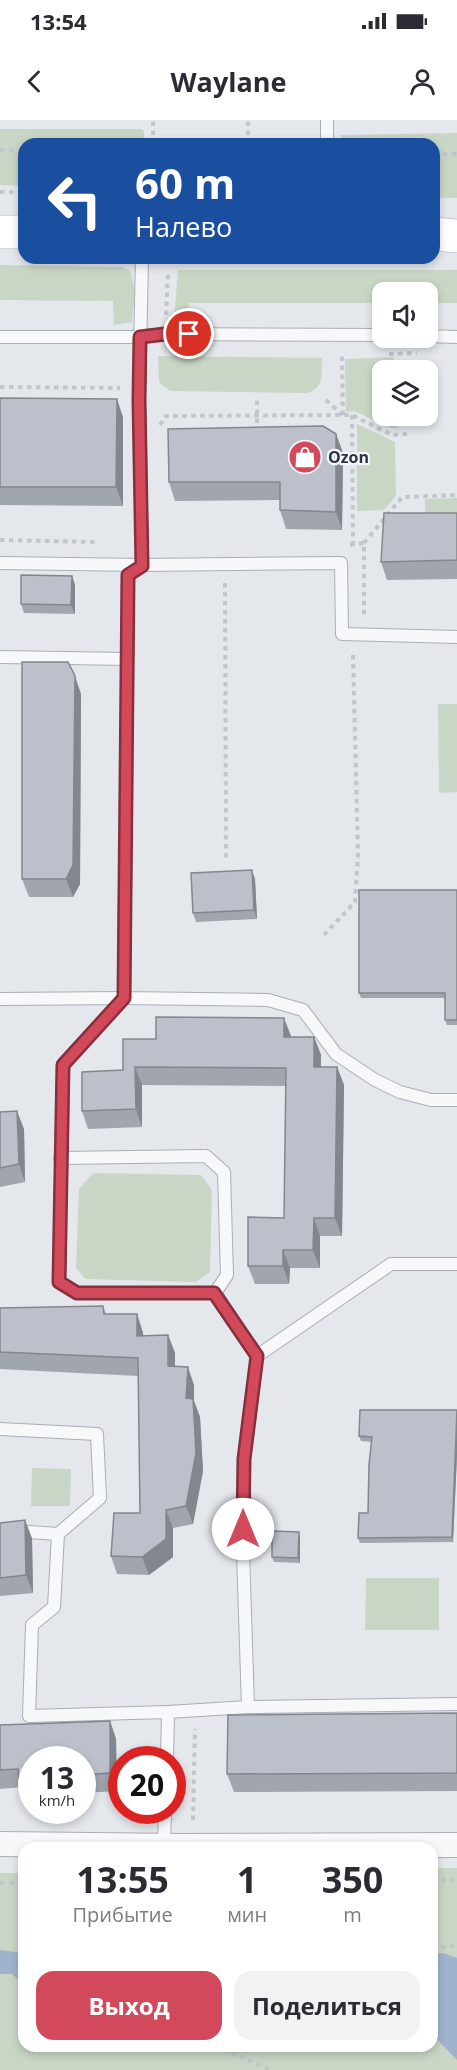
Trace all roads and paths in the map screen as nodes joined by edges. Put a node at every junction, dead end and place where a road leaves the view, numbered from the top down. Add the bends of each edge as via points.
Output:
1 (153, 120) edge
2 (248, 120) edge
3 (327, 120) edge
4 (153, 138) edge
5 (248, 138) edge
6 (327, 138) edge
7 (0, 150) edge
8 (18, 150) edge
9 (440, 154) edge
10 (457, 154) edge
11 (0, 192) edge
12 (18, 192) edge
13 (0, 232) edge
14 (18, 232) edge
15 (142, 264) edge
16 (168, 271) dead end
17 (165, 334) junction
18 (372, 335) edge
19 (438, 336) edge
20 (0, 337) edge
21 (140, 337) junction
22 (457, 337) edge
23 (426, 353) dead end
24 (384, 354) dead end
25 (352, 356) dead end
26 (0, 387) edge
27 (139, 388) junction
28 (257, 400) dead end
29 (326, 400) dead end
30 (343, 415) junction
31 (257, 416) junction
32 (352, 416) junction
33 (159, 429) dead end
34 (407, 434) dead end
35 (257, 436) edge
36 (457, 495) edge
37 (0, 540) edge
38 (364, 543) junction
39 (142, 544) junction
40 (342, 545) dead end
41 (354, 545) junction
42 (0, 563) edge
43 (341, 563) junction
44 (225, 565) junction
45 (142, 566) junction
46 (364, 617) junction
47 (376, 617) dead end
48 (352, 634) junction
49 (457, 637) edge
50 (0, 657) edge
51 (127, 659) junction
52 (226, 862) dead end
53 (324, 935) dead end
54 (124, 998) junction
55 (0, 999) edge
56 (457, 1100) edge
57 (60, 1158) junction
58 (457, 1264) edge
59 (214, 1293) junction
60 (257, 1356) junction
61 (0, 1429) edge
62 (0, 1530) edge
63 (58, 1534) junction
64 (457, 1704) edge
65 (248, 1707) junction
66 (196, 1710) junction
67 (168, 1712) junction
68 (167, 1746) edge
69 (168, 1824) edge
70 (173, 1842) edge
71 (178, 1842) edge
72 (0, 1844) edge
73 (18, 1844) edge
74 (438, 1845) edge
75 (457, 1845) edge
76 (438, 1880) edge
77 (457, 1880) edge
78 (0, 1883) edge
79 (18, 1883) edge
80 (457, 1946) edge
81 (438, 1948) edge
82 (229, 2052) edge
83 (271, 2070) edge

1 - 4 path
2 - 5 path
3 - 6 lane
7 - 8 path
9 - 10 path
11 - 12 path
13 - 14 main road
15 - 21 lane
16 - 17 path
17 - 18 lane
17 - 21 lane
19 - 22 lane
20 - 21 lane
21 - 27 lane
23 - 24 path
25 - 30 path via 342,356
26 - 27 path
27 - 39 lane
28 - 31 path
29 - 30 path
30 - 31 path
30 - 32 path
31 - 33 path via 166,416
31 - 35 path
32 - 34 path via 393,435
32 - 41 path
36 - 38 path via 402,497
37 - 39 path
38 - 41 path
38 - 46 path
39 - 45 lane
40 - 41 path
41 - 43 path
42 - 45 lane
43 - 44 lane
43 - 48 lane via 342,634
44 - 45 lane
44 - 52 path
45 - 51 lane via 128,575
46 - 47 path
46 - 48 path
48 - 49 lane
48 - 53 path via 358,855 355,902
50 - 51 lane
51 - 54 lane
54 - 55 lane
54 - 56 lane via 267,1000 303,1010 336,1054 375,1080 431,1100
54 - 57 lane via 63,1065
57 - 59 lane via 59,1282 77,1293
57 - 59 lane via 206,1156 224,1172 226,1275
58 - 60 lane via 392,1264
59 - 60 lane
60 - 65 lane via 244,1459
61 - 63 lane via 97,1434 100,1498
62 - 63 lane
63 - 67 lane via 54,1606 32,1624 29,1716
64 - 65 lane
65 - 66 lane
66 - 67 lane
66 - 71 path via 192,1827
67 - 68 lane
69 - 70 lane
72 - 73 street
74 - 75 street
76 - 77 path
78 - 79 path
80 - 81 path
82 - 83 path

